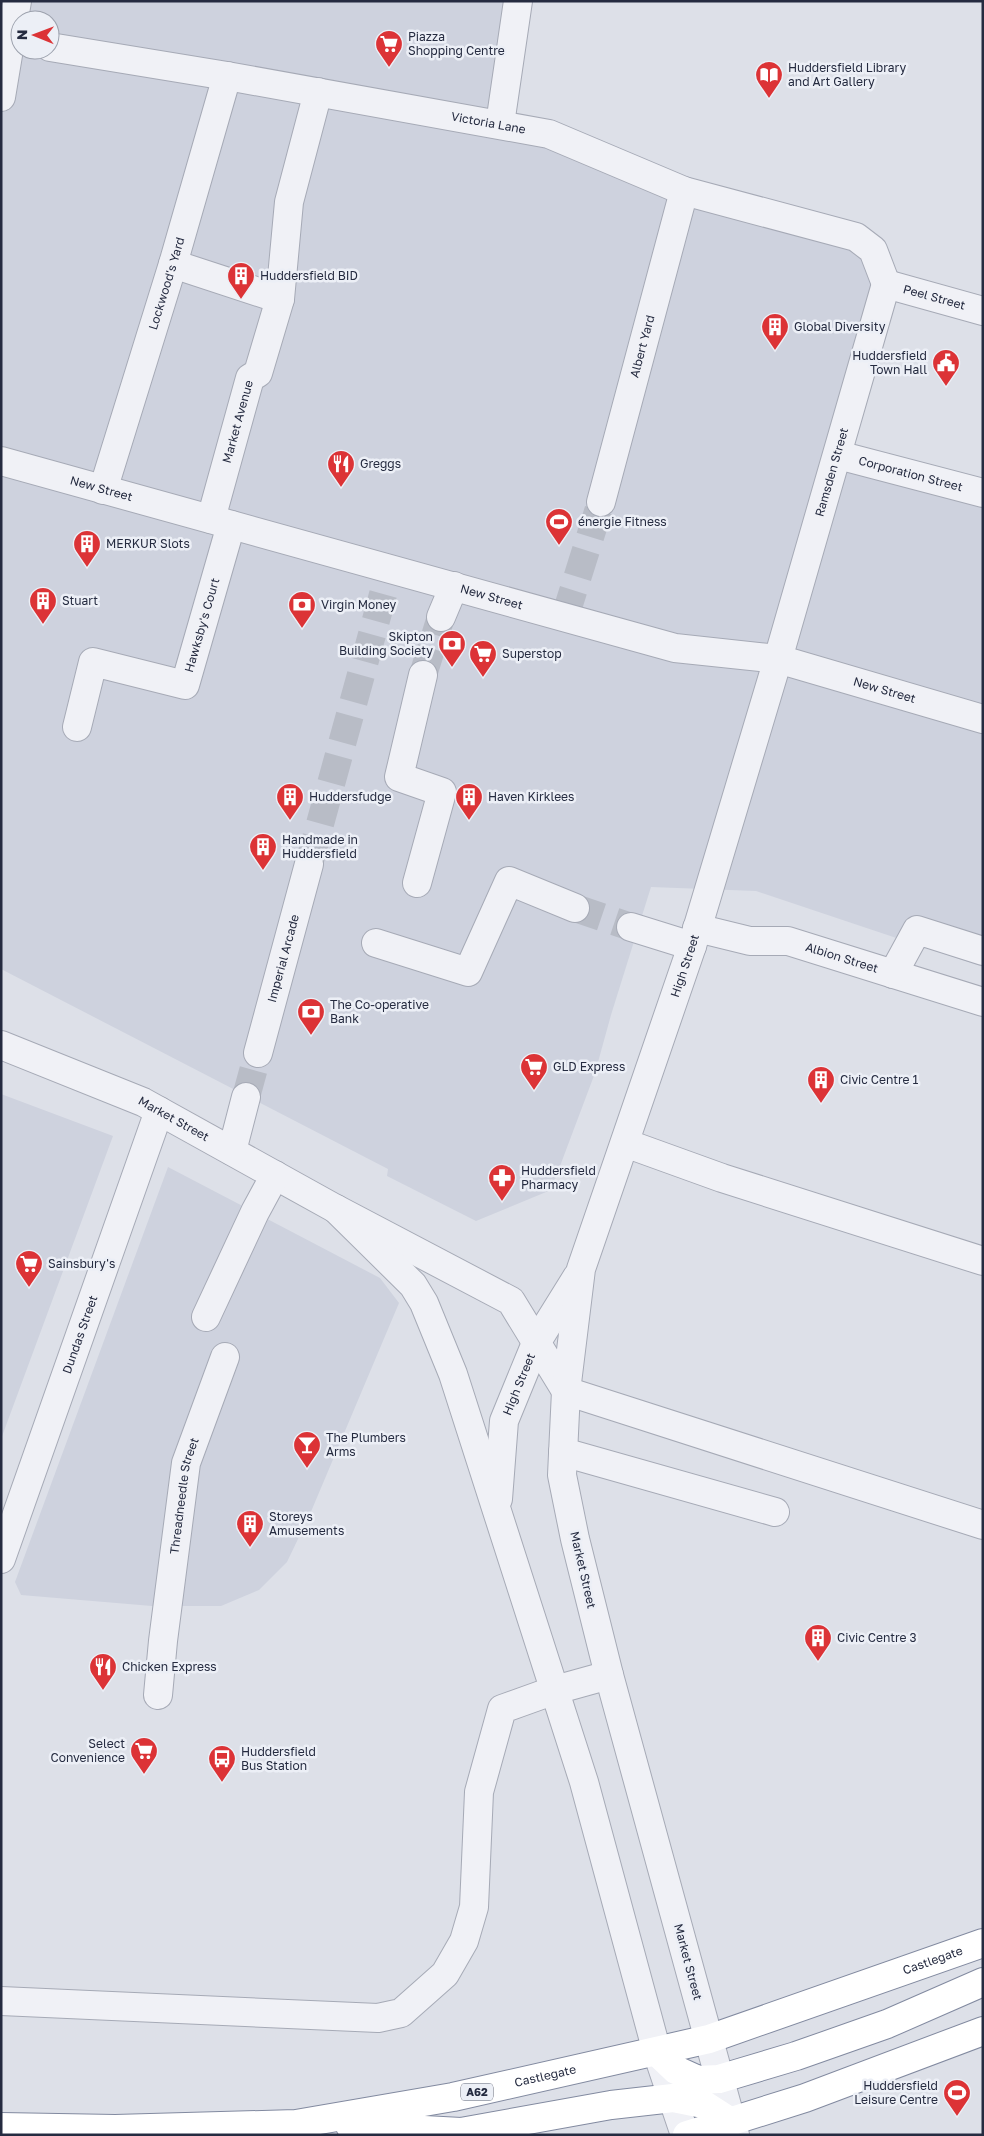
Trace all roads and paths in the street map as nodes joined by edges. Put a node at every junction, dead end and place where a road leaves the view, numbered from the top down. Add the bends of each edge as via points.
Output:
1 (518, 1) edge
2 (60, 50) edge
3 (10, 60) edge
4 (227, 76) junction
5 (318, 92) junction
6 (1, 97) edge
7 (500, 124) junction
8 (684, 190) junction
9 (173, 264) junction
10 (886, 284) junction
11 (280, 299) junction
12 (983, 310) edge
13 (838, 454) junction
14 (1, 462) edge
15 (103, 490) junction
16 (983, 493) edge
17 (601, 502) tunnel mouth
18 (221, 522) junction
19 (454, 586) junction
20 (441, 617) tunnel mouth
21 (778, 659) junction
22 (423, 675) tunnel mouth
23 (983, 719) edge
24 (77, 727) dead end
25 (309, 864) tunnel mouth
26 (417, 883) dead end
27 (575, 908) tunnel mouth
28 (631, 927) tunnel mouth
29 (694, 937) junction
30 (376, 943) dead end
31 (983, 951) edge
32 (893, 974) junction
33 (983, 1002) edge
34 (1, 1045) edge
35 (258, 1053) tunnel mouth
36 (246, 1097) tunnel mouth
37 (159, 1111) junction
38 (625, 1143) junction
39 (232, 1152) junction
40 (275, 1176) junction
41 (336, 1209) junction
42 (983, 1262) edge
43 (581, 1269) junction
44 (206, 1317) dead end
45 (536, 1343) junction
46 (225, 1357) dead end
47 (566, 1391) junction
48 (563, 1452) junction
49 (775, 1512) dead end
50 (497, 1513) junction
51 (983, 1525) edge
52 (1, 1559) edge
53 (609, 1675) junction
54 (555, 1690) junction
55 (158, 1695) dead end
56 (983, 1943) edge
57 (983, 1982) edge
58 (1, 2001) edge
59 (983, 2031) edge
60 (709, 2039) junction
61 (657, 2052) junction
62 (719, 2079) junction
63 (673, 2098) junction
64 (296, 2124) junction
65 (1, 2127) edge
66 (733, 2129) edge
67 (686, 2135) edge

1 - 7 street
2 - 4 street, Victoria Lane
3 - 6 street
4 - 5 street, Victoria Lane
4 - 9 street, Lockwood's Yard
5 - 7 street, Victoria Lane
5 - 11 street, Market Avenue via 289,202
7 - 8 street, Victoria Lane via 548,134
8 - 10 street, Victoria Lane via 856,237 873,250
8 - 17 street, Albert Yard
9 - 11 street
9 - 15 street, Lockwood's Yard
10 - 12 street, Peel Street
10 - 13 street, Ramsden Street
11 - 18 street, Market Avenue via 258,372 250,378
13 - 16 street, Corporation Street
13 - 21 street, Ramsden Street
14 - 15 street, New Street
15 - 18 street, New Street
18 - 19 street, New Street
18 - 24 street, Hawksby's Court via 184,685 92,662
19 - 20 street
19 - 21 street, New Street via 675,648
21 - 23 street, New Street
21 - 29 street, High Street
22 - 26 street via 399,777 442,792
25 - 35 street, Imperial Arcade
27 - 30 street via 509,881 468,972
28 - 29 street, Albion Street
29 - 32 street, Albion Street via 788,941
29 - 38 street, High Street
31 - 32 street via 916,930
32 - 33 street, Albion Street
34 - 37 street, Market Street
36 - 39 street
37 - 39 street, Market Street
37 - 52 street, Dundas Street
38 - 42 street via 722,1178
38 - 43 street, High Street
39 - 40 street, Market Street
40 - 41 street, Market Street
40 - 44 street
41 - 45 street, Market Street via 511,1301
41 - 50 street, Market Street via 413,1284 424,1303 453,1374
43 - 45 street, High Street
43 - 47 street, High Street
45 - 47 street, Market Street
45 - 50 street, High Street via 504,1421
46 - 55 street, Threadneedle Street via 186,1463
47 - 48 street, Market Street
47 - 51 street
48 - 49 street
48 - 53 street, Market Street via 562,1476
50 - 54 street, Market Street
53 - 54 street
53 - 60 street, Market Street
54 - 58 street via 502,1709 479,1792 474,1907 464,1941 445,1974 401,2013 378,2018
54 - 61 street, Market Street via 584,1782
56 - 60 highway, Castlegate / A62
57 - 62 highway via 887,2024
59 - 66 highway
60 - 61 highway, Castlegate / A62
60 - 62 street, Market Street
61 - 62 highway via 676,2070 698,2080
61 - 63 street, Market Street
61 - 64 highway, Castlegate / A62 via 454,2097
62 - 66 street, Market Street
63 - 64 highway via 611,2105 461,2132
63 - 66 highway via 703,2104
63 - 67 street, Market Street
64 - 65 highway, Castlegate / A62 via 115,2129
66 - 67 highway

